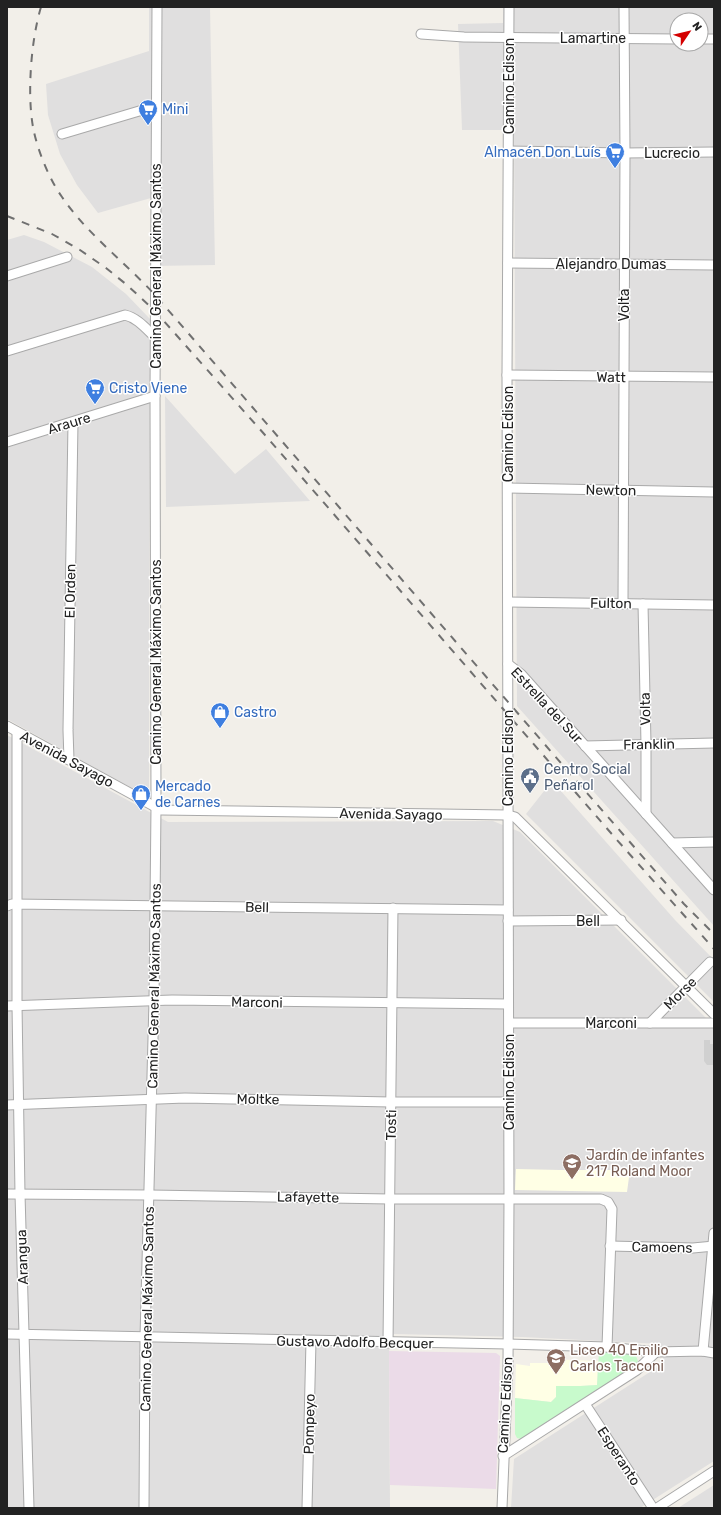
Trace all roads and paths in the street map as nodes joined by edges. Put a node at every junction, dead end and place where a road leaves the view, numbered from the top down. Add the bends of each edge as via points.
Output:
1 (157, 7) edge
2 (510, 7) edge
3 (624, 7) edge
4 (421, 34) dead end
5 (509, 38) junction
6 (624, 38) junction
7 (669, 39) edge
8 (156, 106) junction
9 (62, 134) dead end
10 (509, 151) junction
11 (714, 152) edge
12 (625, 153) junction
13 (67, 257) dead end
14 (508, 263) junction
15 (624, 265) junction
16 (714, 265) edge
17 (7, 276) edge
18 (156, 338) junction
19 (7, 351) edge
20 (508, 375) junction
21 (624, 377) junction
22 (714, 378) edge
23 (155, 396) junction
24 (73, 423) junction
25 (7, 442) edge
26 (508, 488) junction
27 (622, 490) junction
28 (714, 492) edge
29 (508, 602) junction
30 (622, 604) junction
31 (643, 604) junction
32 (714, 605) edge
33 (508, 664) junction
34 (7, 726) edge
35 (17, 732) junction
36 (714, 743) edge
37 (646, 744) junction
38 (585, 746) junction
39 (69, 760) junction
40 (156, 808) junction
41 (646, 814) junction
42 (508, 815) junction
43 (714, 842) edge
44 (672, 843) junction
45 (714, 890) edge
46 (17, 904) junction
47 (7, 906) edge
48 (155, 906) junction
49 (393, 908) junction
50 (508, 910) junction
51 (621, 920) junction
52 (508, 921) junction
53 (710, 962) dead end
54 (686, 987) junction
55 (154, 1001) junction
56 (392, 1004) junction
57 (508, 1004) junction
58 (17, 1005) junction
59 (7, 1006) edge
60 (714, 1014) edge
61 (650, 1023) junction
62 (714, 1023) edge
63 (508, 1024) junction
64 (152, 1099) junction
65 (391, 1102) junction
66 (508, 1102) junction
67 (19, 1104) junction
68 (7, 1105) edge
69 (7, 1194) edge
70 (20, 1194) junction
71 (150, 1194) junction
72 (390, 1199) junction
73 (509, 1200) junction
74 (714, 1233) edge
75 (610, 1246) junction
76 (713, 1246) edge
77 (7, 1334) edge
78 (24, 1335) junction
79 (145, 1337) junction
80 (311, 1341) junction
81 (388, 1342) junction
82 (508, 1344) junction
83 (607, 1347) junction
84 (703, 1351) junction
85 (656, 1352) junction
86 (714, 1352) edge
87 (585, 1404) junction
88 (503, 1456) junction
89 (714, 1471) edge
90 (30, 1508) edge
91 (144, 1508) edge
92 (307, 1508) edge
93 (502, 1508) edge
94 (653, 1508) edge
95 (657, 1508) edge

1 - 8 street, Camino General Máximo Santos
2 - 5 street, Camino Edison
3 - 6 street, Volta
4 - 5 street, Lamartine
5 - 6 street, Lamartine
5 - 10 street, Camino Edison
6 - 7 street, Lamartine
6 - 12 street, Volta
8 - 9 street
8 - 18 street, Camino General Máximo Santos
10 - 12 street, Lucrecio
10 - 14 street, Camino Edison
11 - 12 street, Lucrecio
12 - 15 street, Volta
13 - 17 street
14 - 15 street, Alejandro Dumas
14 - 20 street, Camino Edison
15 - 16 street, Alejandro Dumas
15 - 21 street, Volta
18 - 19 street via 131,316 125,315
18 - 23 street, Camino General Máximo Santos
20 - 21 street, Watt
20 - 26 street, Camino Edison
21 - 22 street, Watt
21 - 27 street, Volta
23 - 24 street, Araure
23 - 40 street, Camino General Máximo Santos
24 - 25 street, Araure
24 - 39 street, El Orden
26 - 27 street, Newton
26 - 29 street, Camino Edison
27 - 28 street, Newton
27 - 30 street, Volta
29 - 30 street, Fulton
29 - 33 street, Camino Edison
30 - 31 street, Fulton
31 - 32 street, Fulton
31 - 37 street, Volta
33 - 38 street, Estrella del Sur via 521,674
33 - 42 street, Camino Edison
34 - 35 street, Avenida Sayago
35 - 39 street, Avenida Sayago
35 - 46 street, Arangua
36 - 37 street, Franklin
37 - 38 street, Franklin
37 - 41 street, Volta
38 - 41 street, Estrella del Sur
39 - 40 street, Avenida Sayago
40 - 42 street, Avenida Sayago
40 - 48 street, Camino General Máximo Santos
41 - 44 street, Estrella del Sur
42 - 50 street, Camino Edison
42 - 51 street via 515,817
43 - 44 street
44 - 45 street, Estrella del Sur
46 - 47 street, Bell
46 - 48 street, Bell
46 - 58 street, Arangua
48 - 49 street, Bell
48 - 55 street, Camino General Máximo Santos
49 - 50 street, Bell
49 - 56 street, Tosti
50 - 52 street, Camino Edison
51 - 52 street, Bell
51 - 54 street
52 - 57 street, Camino Edison
53 - 54 street, Morse
54 - 60 street
54 - 61 street, Morse
55 - 56 street, Marconi
55 - 58 street, Marconi
55 - 64 street, Camino General Máximo Santos
56 - 57 street, Marconi
56 - 65 street, Tosti
57 - 63 street, Camino Edison
58 - 59 street, Marconi
58 - 67 street, Arangua
61 - 62 street, Marconi
61 - 63 street, Marconi
63 - 66 street, Camino Edison
64 - 65 street, Moltke
64 - 67 street, Moltke
64 - 71 street, Camino General Máximo Santos
65 - 66 street, Moltke
65 - 72 street, Tosti
66 - 73 street, Camino Edison
67 - 68 street, Moltke
67 - 70 street, Arangua
69 - 70 street, Lafayette
70 - 71 street, Lafayette
70 - 78 street, Arangua
71 - 72 street, Lafayette
71 - 79 street, Camino General Máximo Santos
72 - 73 street, Lafayette
72 - 81 street, Tosti
73 - 75 street, Lafayette via 602,1199 608,1202 612,1209
73 - 82 street, Camino Edison
74 - 76 street
75 - 76 street, Camoens
75 - 83 street
76 - 84 street
77 - 78 street, Gustavo Adolfo Becquer
78 - 79 street, Gustavo Adolfo Becquer
78 - 90 street, Arangua
79 - 80 street, Gustavo Adolfo Becquer
79 - 91 street, Camino General Máximo Santos
80 - 81 street, Gustavo Adolfo Becquer
80 - 92 street, Pompeyo
81 - 82 street, Gustavo Adolfo Becquer
82 - 83 street, Gustavo Adolfo Becquer
82 - 88 street, Camino Edison
83 - 85 street, Gustavo Adolfo Becquer
84 - 85 street, Gustavo Adolfo Becquer
84 - 86 street, Gustavo Adolfo Becquer
85 - 87 street via 637,1370
87 - 88 street
87 - 94 street, Esperanto
88 - 93 street, Camino Edison
89 - 95 street

